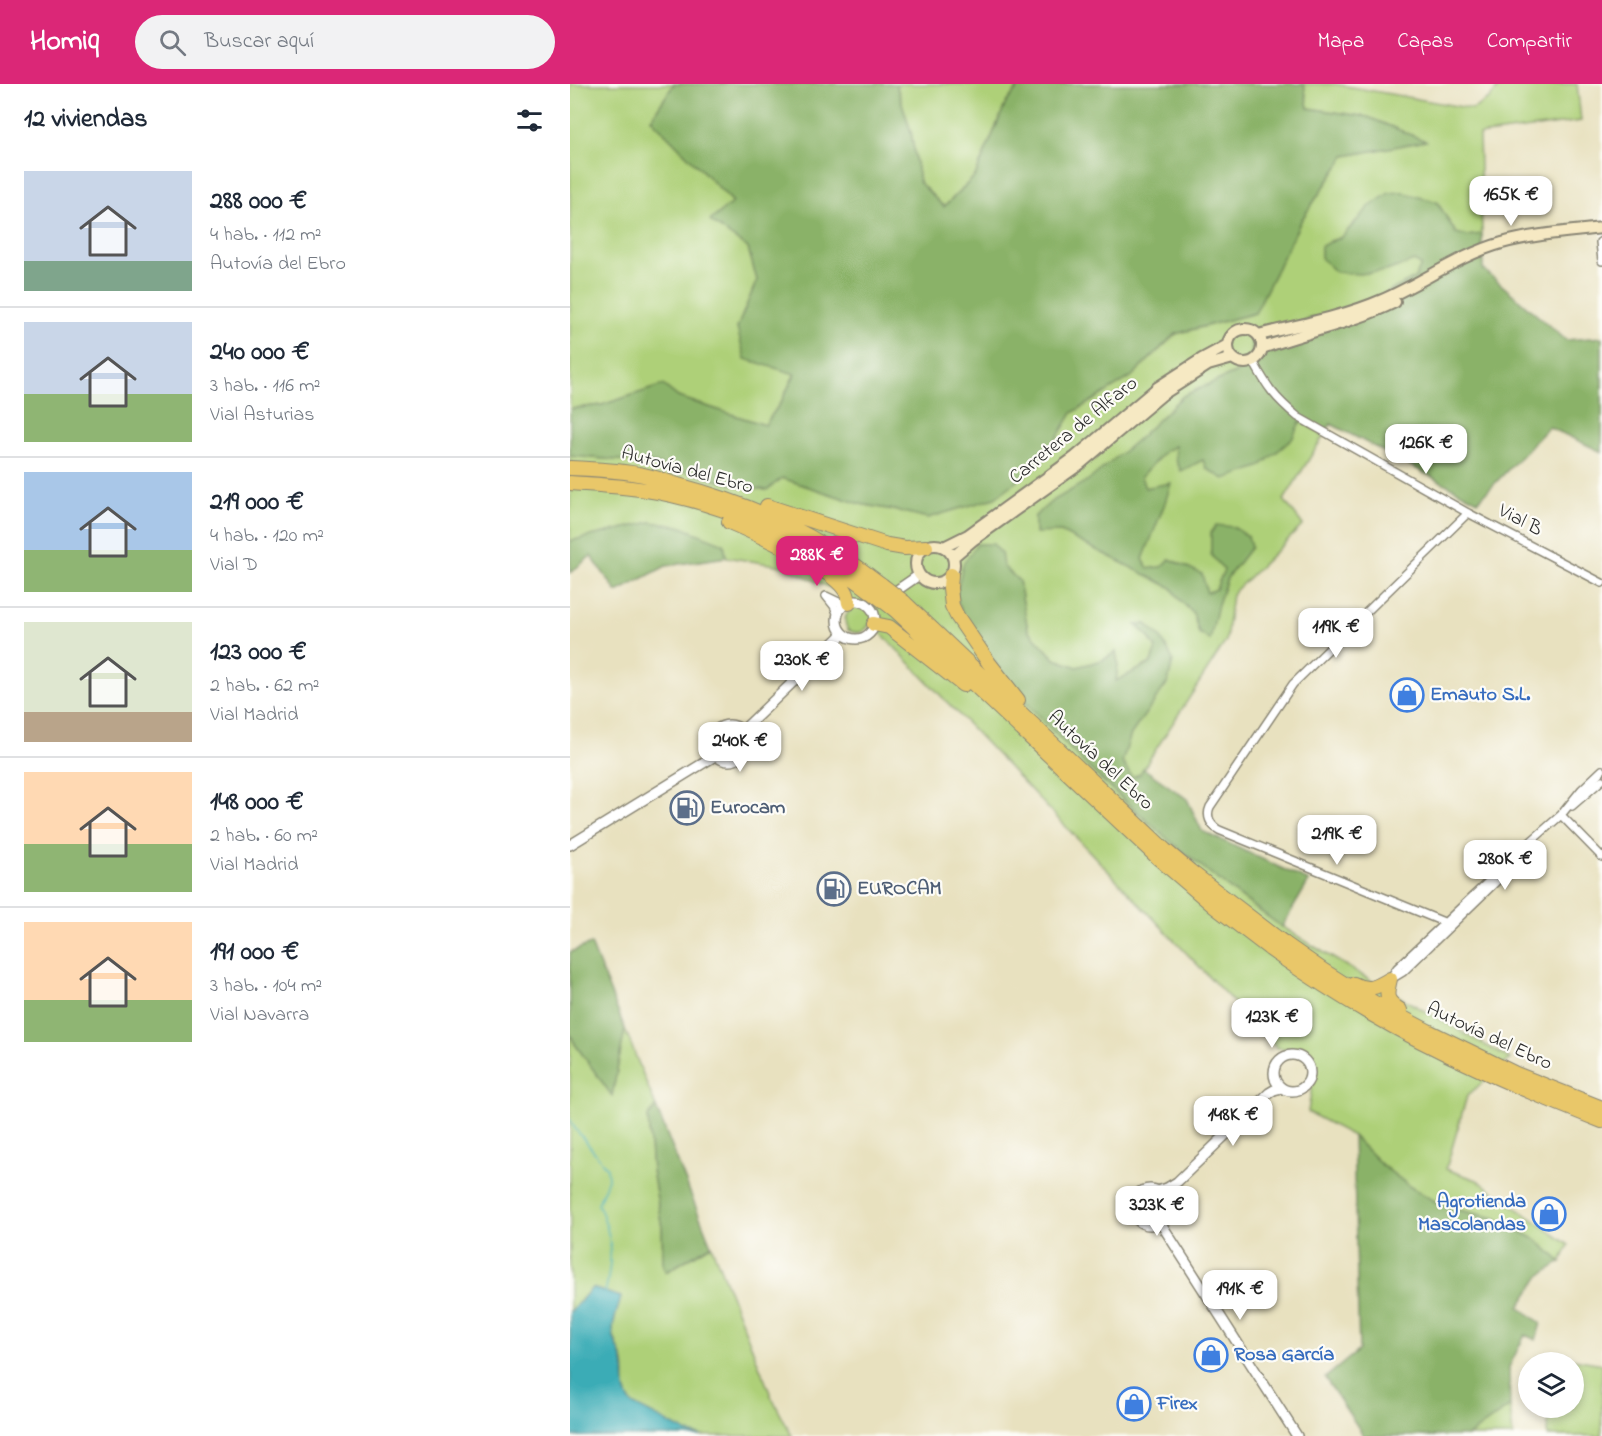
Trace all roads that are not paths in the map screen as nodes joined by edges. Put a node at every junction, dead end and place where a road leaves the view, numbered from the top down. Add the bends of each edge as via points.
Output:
1 (1602, 230) edge
2 (1602, 242) edge
3 (1602, 261) edge
4 (1258, 336) junction
5 (1228, 345) junction
6 (1262, 348) junction
7 (1233, 358) junction
8 (1253, 361) junction
9 (570, 468) edge
10 (640, 474) junction
11 (570, 483) edge
12 (622, 487) junction
13 (1468, 513) junction
14 (944, 547) junction
15 (926, 548) junction
16 (953, 557) junction
17 (919, 575) junction
18 (951, 575) junction
19 (1602, 584) edge
20 (878, 589) junction
21 (847, 604) junction
22 (871, 609) junction
23 (838, 615) junction
24 (874, 624) junction
25 (843, 634) junction
26 (742, 730) junction
27 (715, 756) junction
28 (1058, 756) junction
29 (1602, 770) edge
30 (1602, 780) edge
31 (1561, 815) junction
32 (570, 845) edge
33 (1602, 857) edge
34 (1448, 924) junction
35 (1277, 946) junction
36 (1390, 980) junction
37 (1500, 1066) junction
38 (1477, 1068) junction
39 (1275, 1078) junction
40 (1282, 1088) junction
41 (1269, 1093) junction
42 (1602, 1108) edge
43 (1602, 1121) edge
44 (1602, 1127) edge
45 (1177, 1182) junction
46 (1158, 1191) junction
47 (1167, 1203) junction
48 (1160, 1222) junction
49 (1297, 1436) edge

1 - 4 main road via 1503,243 1465,257 1380,301
1 - 6 main road via 1530,240 1485,252 1382,309
2 - 3 street
4 - 5 main road via 1250,330 1240,331
4 - 6 main road
5 - 7 main road
5 - 14 main road, Carretera de Alfaro via 1157,388 1074,458 968,535
6 - 8 main road
7 - 8 main road via 1243,363
7 - 16 main road, Carretera de Alfaro via 1208,365 1163,394 1080,464
8 - 13 street, Vial B via 1272,393 1298,417
9 - 10 highway, Autovía del Ebro
10 - 15 highway via 669,477 734,494 887,545
10 - 20 highway, Autovía del Ebro via 724,498 792,526 857,565
11 - 12 highway, Autovía del Ebro
12 - 20 highway, Autovía del Ebro via 657,492 748,520
12 - 21 highway via 699,509 811,562 846,591
13 - 19 street, Vial B
13 - 34 street via 1293,684 1208,811 1213,826 1219,830
14 - 15 main road
14 - 16 main road
15 - 17 main road via 916,561
16 - 18 main road
17 - 18 main road via 937,584
17 - 22 street
18 - 28 highway via 952,606 957,616 1006,685 1050,735
20 - 28 highway, Autovía del Ebro, bridge
21 - 22 street via 860,602
21 - 23 street
21 - 23 street via 826,596
22 - 24 street
23 - 25 street
24 - 25 street via 863,638 851,639
24 - 28 highway via 889,627 1013,729
25 - 26 street
26 - 27 street via 729,725 716,730 710,742
26 - 27 street via 747,744 741,757 728,762
27 - 32 street
28 - 35 highway, Autovía del Ebro via 1158,858 1215,907
29 - 31 street
30 - 31 street
31 - 33 street
31 - 34 street
34 - 36 street via 1397,968
35 - 36 highway via 1303,950 1359,987 1377,987
35 - 37 highway, Autovía del Ebro via 1373,1002
35 - 38 highway, Autovía del Ebro via 1366,1011
36 - 37 highway via 1387,997 1394,1006 1486,1054
37 - 42 highway, Autovía del Ebro
38 - 43 highway, Autovía del Ebro
38 - 44 highway via 1497,1083
39 - 40 street
39 - 40 street via 1280,1059 1293,1055 1306,1061 1310,1074 1304,1087 1290,1091
39 - 41 street
40 - 41 street
41 - 45 street
45 - 46 street
45 - 47 street
46 - 47 street
46 - 48 street via 1146,1188 1139,1192 1132,1210 1140,1222
47 - 48 street via 1167,1212
48 - 49 street

